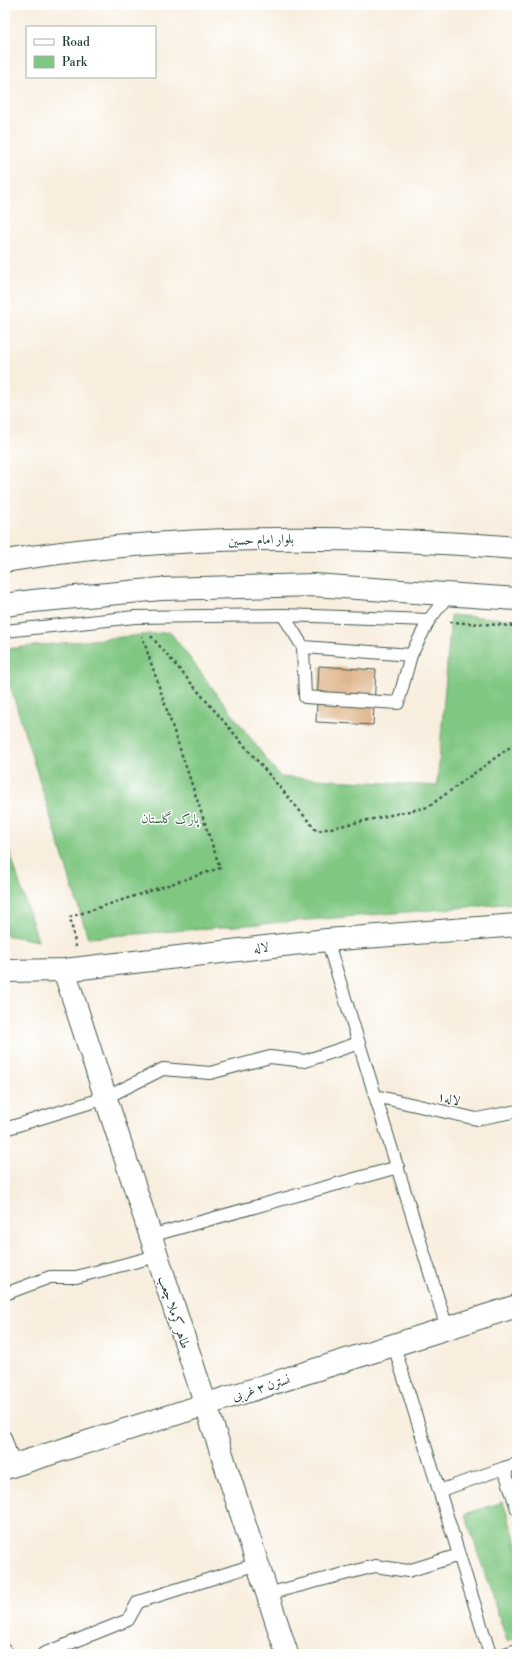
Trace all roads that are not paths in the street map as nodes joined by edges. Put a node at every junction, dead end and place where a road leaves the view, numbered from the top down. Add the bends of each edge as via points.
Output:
1 (517, 548) edge
2 (5, 561) edge
3 (449, 594) junction
4 (517, 599) edge
5 (5, 606) edge
6 (283, 615) junction
7 (429, 620) junction
8 (5, 631) edge
9 (303, 647) junction
10 (411, 655) junction
11 (517, 925) edge
12 (327, 940) junction
13 (72, 969) junction
14 (5, 970) edge
15 (359, 1043) junction
16 (375, 1096) junction
17 (105, 1098) junction
18 (517, 1111) edge
19 (5, 1129) edge
20 (398, 1167) junction
21 (150, 1236) junction
22 (157, 1256) junction
23 (5, 1294) edge
24 (517, 1306) edge
25 (447, 1328) junction
26 (394, 1346) junction
27 (205, 1405) junction
28 (5, 1437) edge
29 (517, 1464) edge
30 (9, 1467) edge
31 (504, 1468) junction
32 (439, 1491) junction
33 (517, 1509) edge
34 (459, 1555) junction
35 (257, 1564) junction
36 (267, 1594) junction
37 (5, 1650) edge
38 (517, 1650) edge
39 (7, 1654) edge
40 (43, 1654) edge
41 (287, 1654) edge
42 (490, 1654) edge
43 (505, 1654) edge

1 - 2 street, بلوار امام حسین via 316,538 163,542
3 - 4 street
3 - 5 street via 314,585 161,589 32,601
3 - 7 lane
6 - 7 lane
6 - 8 lane via 135,617
6 - 9 lane
7 - 10 lane
9 - 10 lane
9 - 10 lane via 305,697 398,703
11 - 12 street, لاله
12 - 13 street, لاله
12 - 15 lane
13 - 14 street, لاله
13 - 17 street, طاهر کرملا چعب
15 - 16 lane
15 - 17 lane via 305,1061 270,1057 210,1073 163,1069
16 - 18 lane, لاله۱ via 477,1119
16 - 20 lane
17 - 19 lane
17 - 21 street, طاهر کرملا چعب
20 - 21 lane
20 - 25 lane
21 - 22 street, طاهر کرملا چعب
22 - 23 lane via 76,1277 50,1277
22 - 27 street, طاهر کرملا چعب
24 - 25 street, نسترن ۳ غربی
25 - 26 street, نسترن ۳ غربی
26 - 27 street, نسترن ۳ غربی
26 - 32 lane
27 - 30 street, نسترن ۳ غربی
27 - 35 street, طاهر کرملا چعب
28 - 30 lane
29 - 31 lane
31 - 32 lane
31 - 33 lane
32 - 34 lane
34 - 36 lane via 408,1571 375,1566
34 - 42 lane
35 - 36 street, طاهر کرملا چعب
35 - 40 lane via 138,1602 128,1620
36 - 41 street, طاهر کرملا چعب
37 - 39 lane
38 - 43 lane

